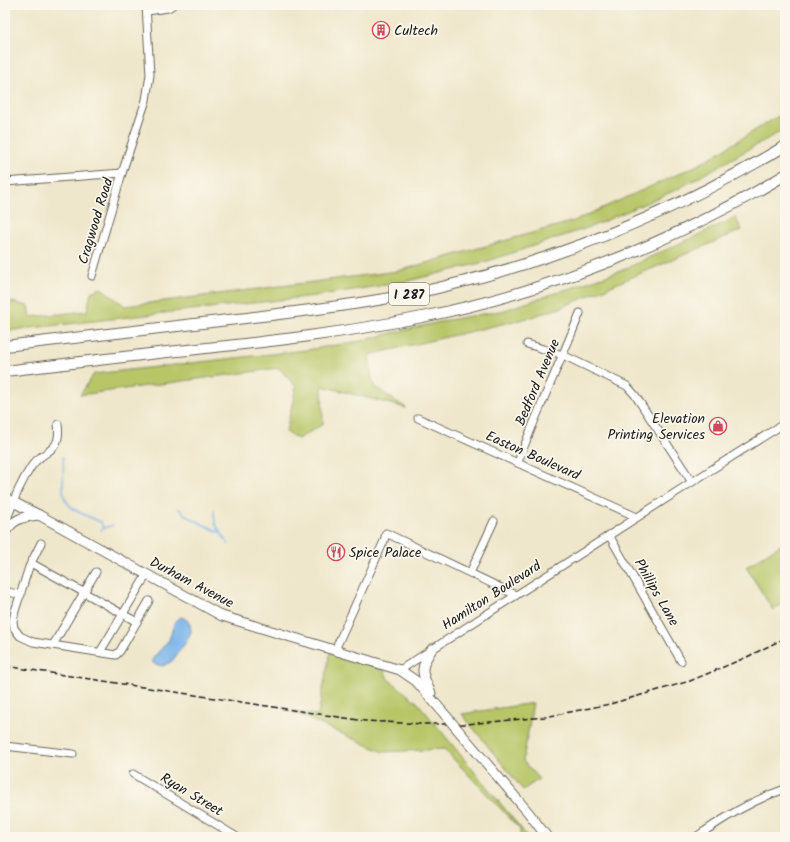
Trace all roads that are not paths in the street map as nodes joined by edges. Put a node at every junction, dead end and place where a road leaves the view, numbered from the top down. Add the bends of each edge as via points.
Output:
1 (173, 5) edge
2 (147, 8) edge
3 (785, 146) edge
4 (122, 173) junction
5 (785, 175) edge
6 (5, 182) edge
7 (92, 276) dead end
8 (580, 313) dead end
9 (527, 344) dead end
10 (5, 346) edge
11 (563, 356) junction
12 (5, 371) edge
13 (418, 418) dead end
14 (785, 423) edge
15 (58, 424) dead end
16 (518, 462) junction
17 (692, 482) junction
18 (8, 500) edge
19 (38, 515) junction
20 (637, 517) junction
21 (494, 521) dead end
22 (5, 528) edge
23 (5, 532) edge
24 (609, 535) junction
25 (42, 543) dead end
26 (31, 563) junction
27 (96, 572) dead end
28 (470, 573) junction
29 (147, 574) junction
30 (5, 590) edge
31 (84, 592) junction
32 (21, 595) junction
33 (516, 595) junction
34 (149, 601) dead end
35 (123, 614) junction
36 (137, 622) junction
37 (53, 645) junction
38 (335, 650) junction
39 (432, 650) junction
40 (100, 652) junction
41 (681, 661) dead end
42 (400, 670) junction
43 (437, 705) junction
44 (5, 746) edge
45 (74, 754) dead end
46 (133, 774) dead end
47 (785, 789) edge
48 (237, 837) edge
49 (547, 837) edge
50 (696, 837) edge

1 - 2 street, Cragwood Road via 168,8
2 - 4 street, Cragwood Road via 150,75 146,100
3 - 10 highway, I 287 via 688,199 618,230 534,262 457,284 330,308
4 - 6 street, Cragwood Road
4 - 7 street, Cragwood Road
5 - 12 highway, I 287 via 650,245 495,300 369,328
8 - 11 street, Bedford Avenue
9 - 11 street
11 - 16 street, Bedford Avenue
11 - 17 street via 627,386
13 - 16 street, Easton Boulevard
14 - 17 street, Hamilton Boulevard
15 - 18 street via 59,434 55,446 36,460
16 - 20 street, Easton Boulevard
17 - 20 street, Hamilton Boulevard
18 - 19 main road, Durham Avenue
18 - 22 street
19 - 23 main road via 20,518
19 - 29 main road, Durham Avenue
20 - 24 street, Hamilton Boulevard
21 - 28 street
24 - 33 street, Hamilton Boulevard
24 - 41 street, Phillips Lane
25 - 26 street
26 - 31 street
26 - 32 street
27 - 31 street
28 - 33 street
28 - 38 street via 386,532
29 - 35 street
29 - 38 main road, Durham Avenue via 222,616
30 - 32 street
31 - 35 street
31 - 37 street
32 - 37 street via 14,628 20,636 34,642
33 - 39 street, Hamilton Boulevard
34 - 36 street
35 - 36 street
35 - 40 street
36 - 40 street via 116,655
37 - 40 street
38 - 42 main road, Durham Avenue
39 - 42 street, Hamilton Boulevard
39 - 43 main road via 422,670
42 - 43 main road via 416,681
43 - 49 main road, bridge
44 - 45 street
46 - 48 street, Ryan Street
47 - 50 street via 732,813

